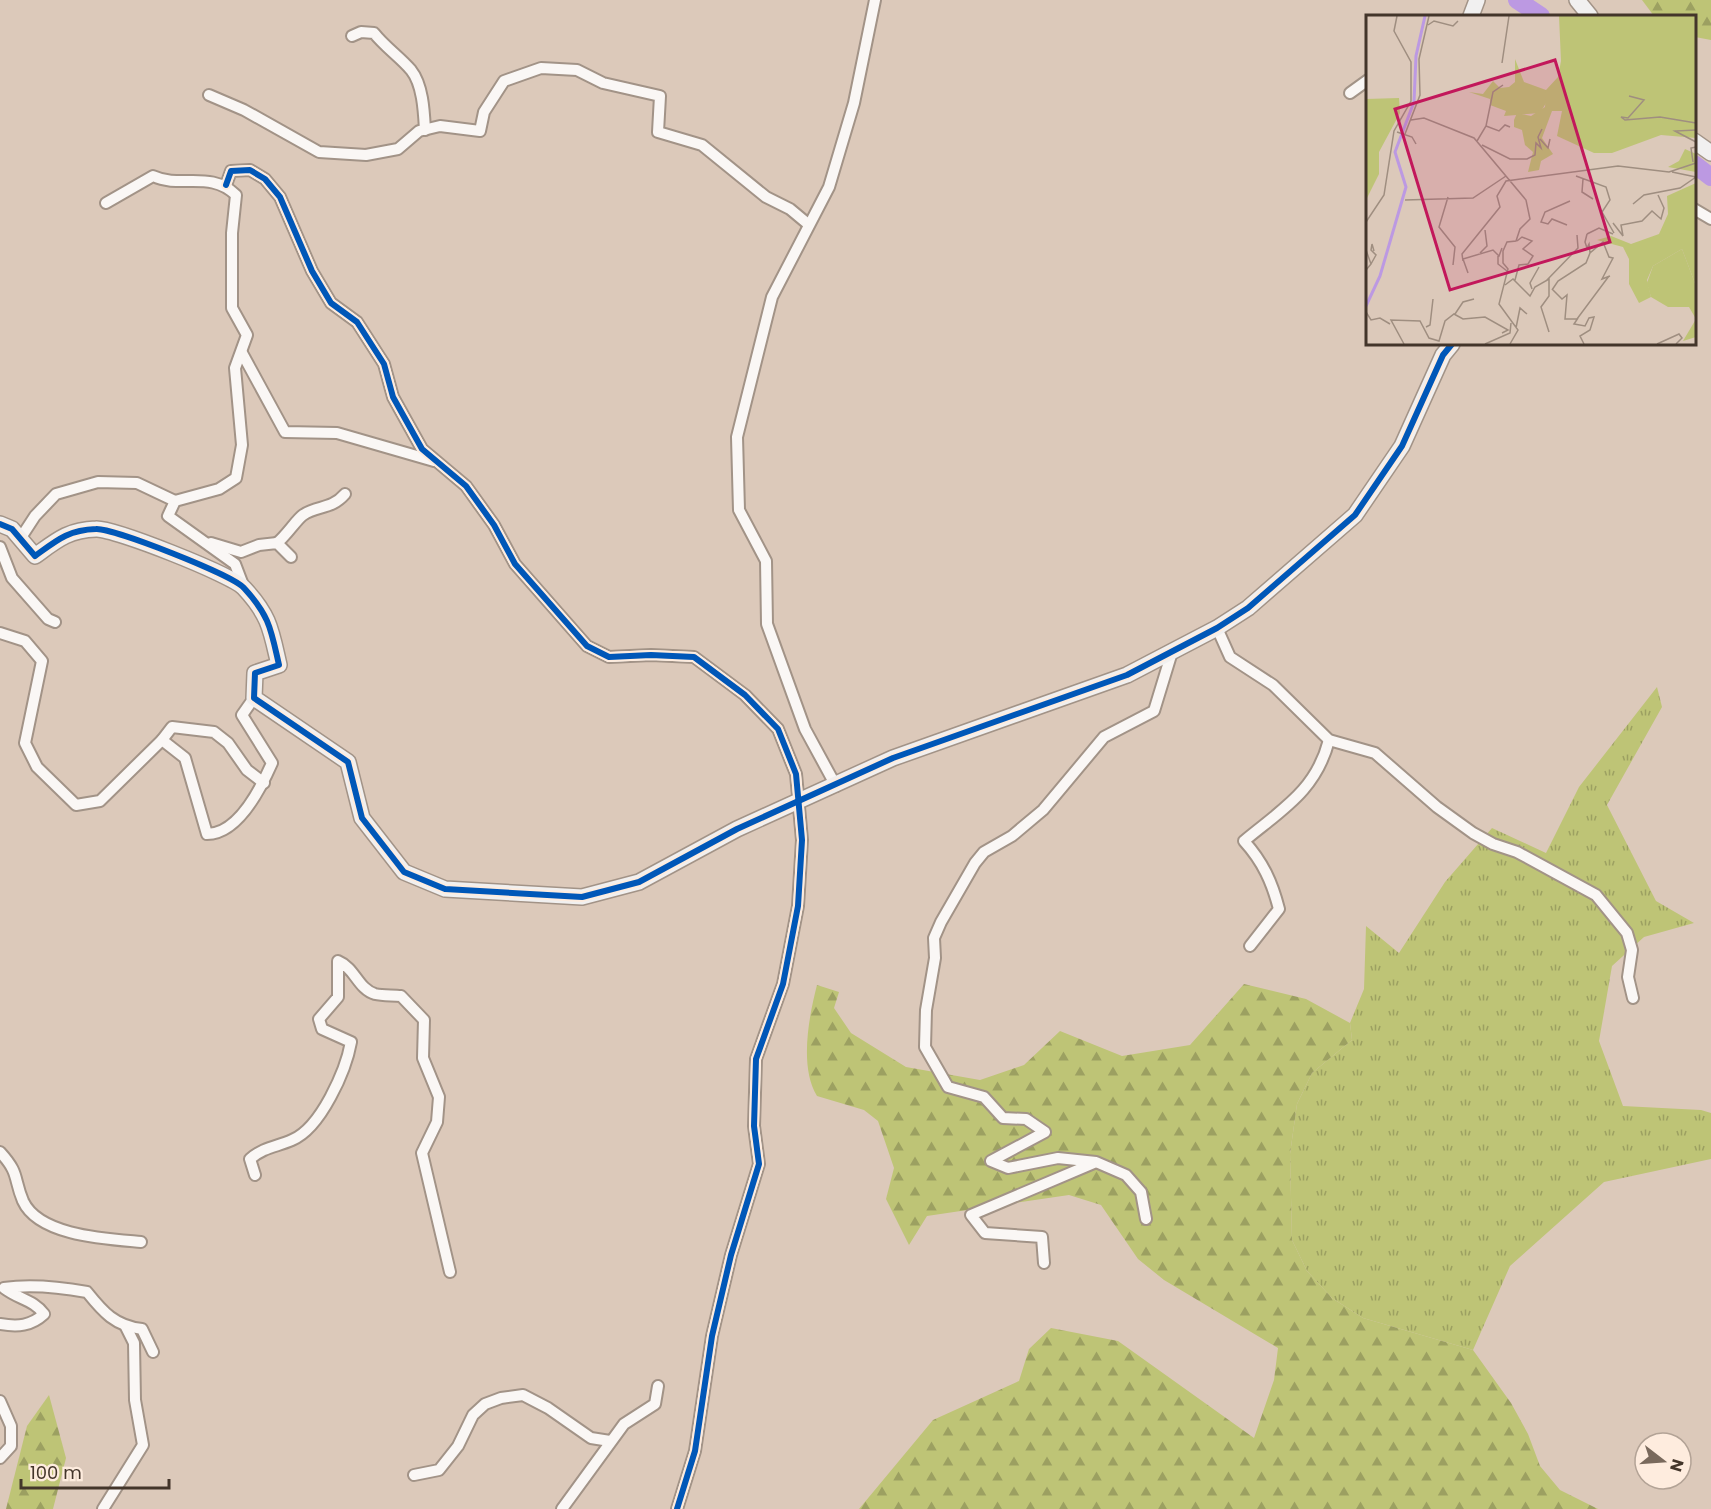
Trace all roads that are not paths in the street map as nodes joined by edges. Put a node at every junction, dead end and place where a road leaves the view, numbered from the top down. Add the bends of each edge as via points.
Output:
1 (875, 0) edge
2 (1477, 0) edge
3 (1578, 0) edge
4 (1471, 15) edge
5 (1589, 15) edge
6 (352, 36) dead end
7 (1366, 81) edge
8 (1350, 93) dead end
9 (209, 95) dead end
10 (425, 130) junction
11 (1696, 142) edge
12 (1711, 153) edge
13 (226, 185) junction
14 (106, 203) dead end
15 (1696, 210) edge
16 (1711, 219) edge
17 (808, 224) junction
18 (1451, 345) edge
19 (242, 353) junction
20 (437, 462) junction
21 (345, 494) dead end
22 (175, 501) junction
23 (0, 524) edge
24 (194, 536) junction
25 (20, 539) junction
26 (277, 543) junction
27 (0, 547) edge
28 (291, 556) dead end
29 (243, 585) junction
30 (55, 622) dead end
31 (1217, 628) junction
32 (0, 633) edge
33 (1172, 652) junction
34 (254, 698) junction
35 (162, 740) junction
36 (1329, 740) junction
37 (264, 783) junction
38 (836, 786) junction
39 (799, 803) junction
40 (1250, 946) dead end
41 (1634, 998) dead end
42 (0, 1152) edge
43 (1096, 1162) junction
44 (255, 1175) dead end
45 (1146, 1219) dead end
46 (141, 1242) dead end
47 (1044, 1263) dead end
48 (450, 1272) dead end
49 (0, 1324) edge
50 (126, 1327) junction
51 (153, 1352) dead end
52 (658, 1386) dead end
53 (0, 1401) edge
54 (610, 1441) junction
55 (0, 1458) edge
56 (414, 1475) dead end
57 (103, 1509) edge
58 (562, 1509) edge
59 (677, 1509) edge

1 - 17 street via 854,103 829,187
2 - 4 street
3 - 5 street
6 - 10 street via 374,33 412,71 424,106
7 - 8 street
9 - 10 street via 319,152 366,155 398,149
10 - 17 street via 440,126 480,131 484,112 504,81 542,68 577,70 603,83 660,96 658,132 702,145 766,197
11 - 12 street
13 - 14 street via 197,179 164,181 153,176
13 - 19 street via 236,195 231,308 247,335
13 - 20 street via 231,171 250,170 265,179 280,197 312,271 331,303 357,322 384,364 393,397 422,449
15 - 16 street
17 - 38 street via 772,297 737,437 740,510 766,561 767,624 804,729
18 - 31 street via 1402,446 1355,515 1248,608
19 - 20 street via 285,432 337,433
19 - 22 street via 235,368 242,445 236,478 219,489
20 - 39 street via 466,486 515,564 586,646 609,657 694,657 745,695 778,729 796,774
21 - 26 street via 336,504 302,515 290,533
22 - 24 street via 168,516
22 - 25 street via 137,483 98,482 56,494
23 - 25 street via 12,529
24 - 26 street via 242,552
24 - 29 street via 236,564
25 - 29 street via 35,556 68,532 99,529 197,563
26 - 28 street
27 - 30 street via 12,578
29 - 34 street via 269,620 279,666 255,673
31 - 33 street
31 - 36 street via 1230,657 1273,685
32 - 35 street via 25,641 42,661 25,743 37,767 76,805 100,801
33 - 38 street via 1128,675 893,758
33 - 43 street via 1154,711 1104,737 1043,810 1012,836 984,852 934,938 925,1047 937,1070 948,1088 984,1097 1003,1118 1026,1119 1045,1132 991,1161 1008,1168 1058,1158
34 - 37 street via 242,715 272,763
34 - 39 street via 348,762 362,818 404,872 445,889 582,897 639,882 737,829
35 - 37 street via 172,727 214,732 228,743 247,770
35 - 37 street via 185,758 207,834 214,834 243,815
36 - 40 street via 1325,755 1297,800 1244,842 1258,856 1272,883 1279,909
36 - 41 street via 1375,753 1473,833 1596,895 1630,942 1628,977
38 - 39 street
39 - 59 street via 800,871 792,947 756,1059 754,1126 759,1164 731,1255 707,1364 696,1451
42 - 46 street via 15,1168 23,1201 33,1215 58,1229
43 - 45 street via 1126,1175 1141,1192
43 - 47 street via 971,1215 985,1233 1042,1237
44 - 48 street via 250,1159 261,1149 293,1140 308,1131 347,1063 351,1042 322,1029 319,1019 338,997 338,961 348,965 363,986 375,994 401,996 424,1020 423,1058 439,1097 437,1122 422,1154
49 - 50 street via 35,1323 44,1314 37,1303 16,1298 4,1288 21,1286 87,1292 105,1315
50 - 51 street via 142,1329
50 - 57 street via 134,1342 135,1400 143,1445
52 - 54 street via 655,1404 624,1424
53 - 55 street via 11,1426 11,1446
54 - 56 street via 591,1438 523,1395 501,1398 472,1415 458,1446 439,1470
54 - 58 street

